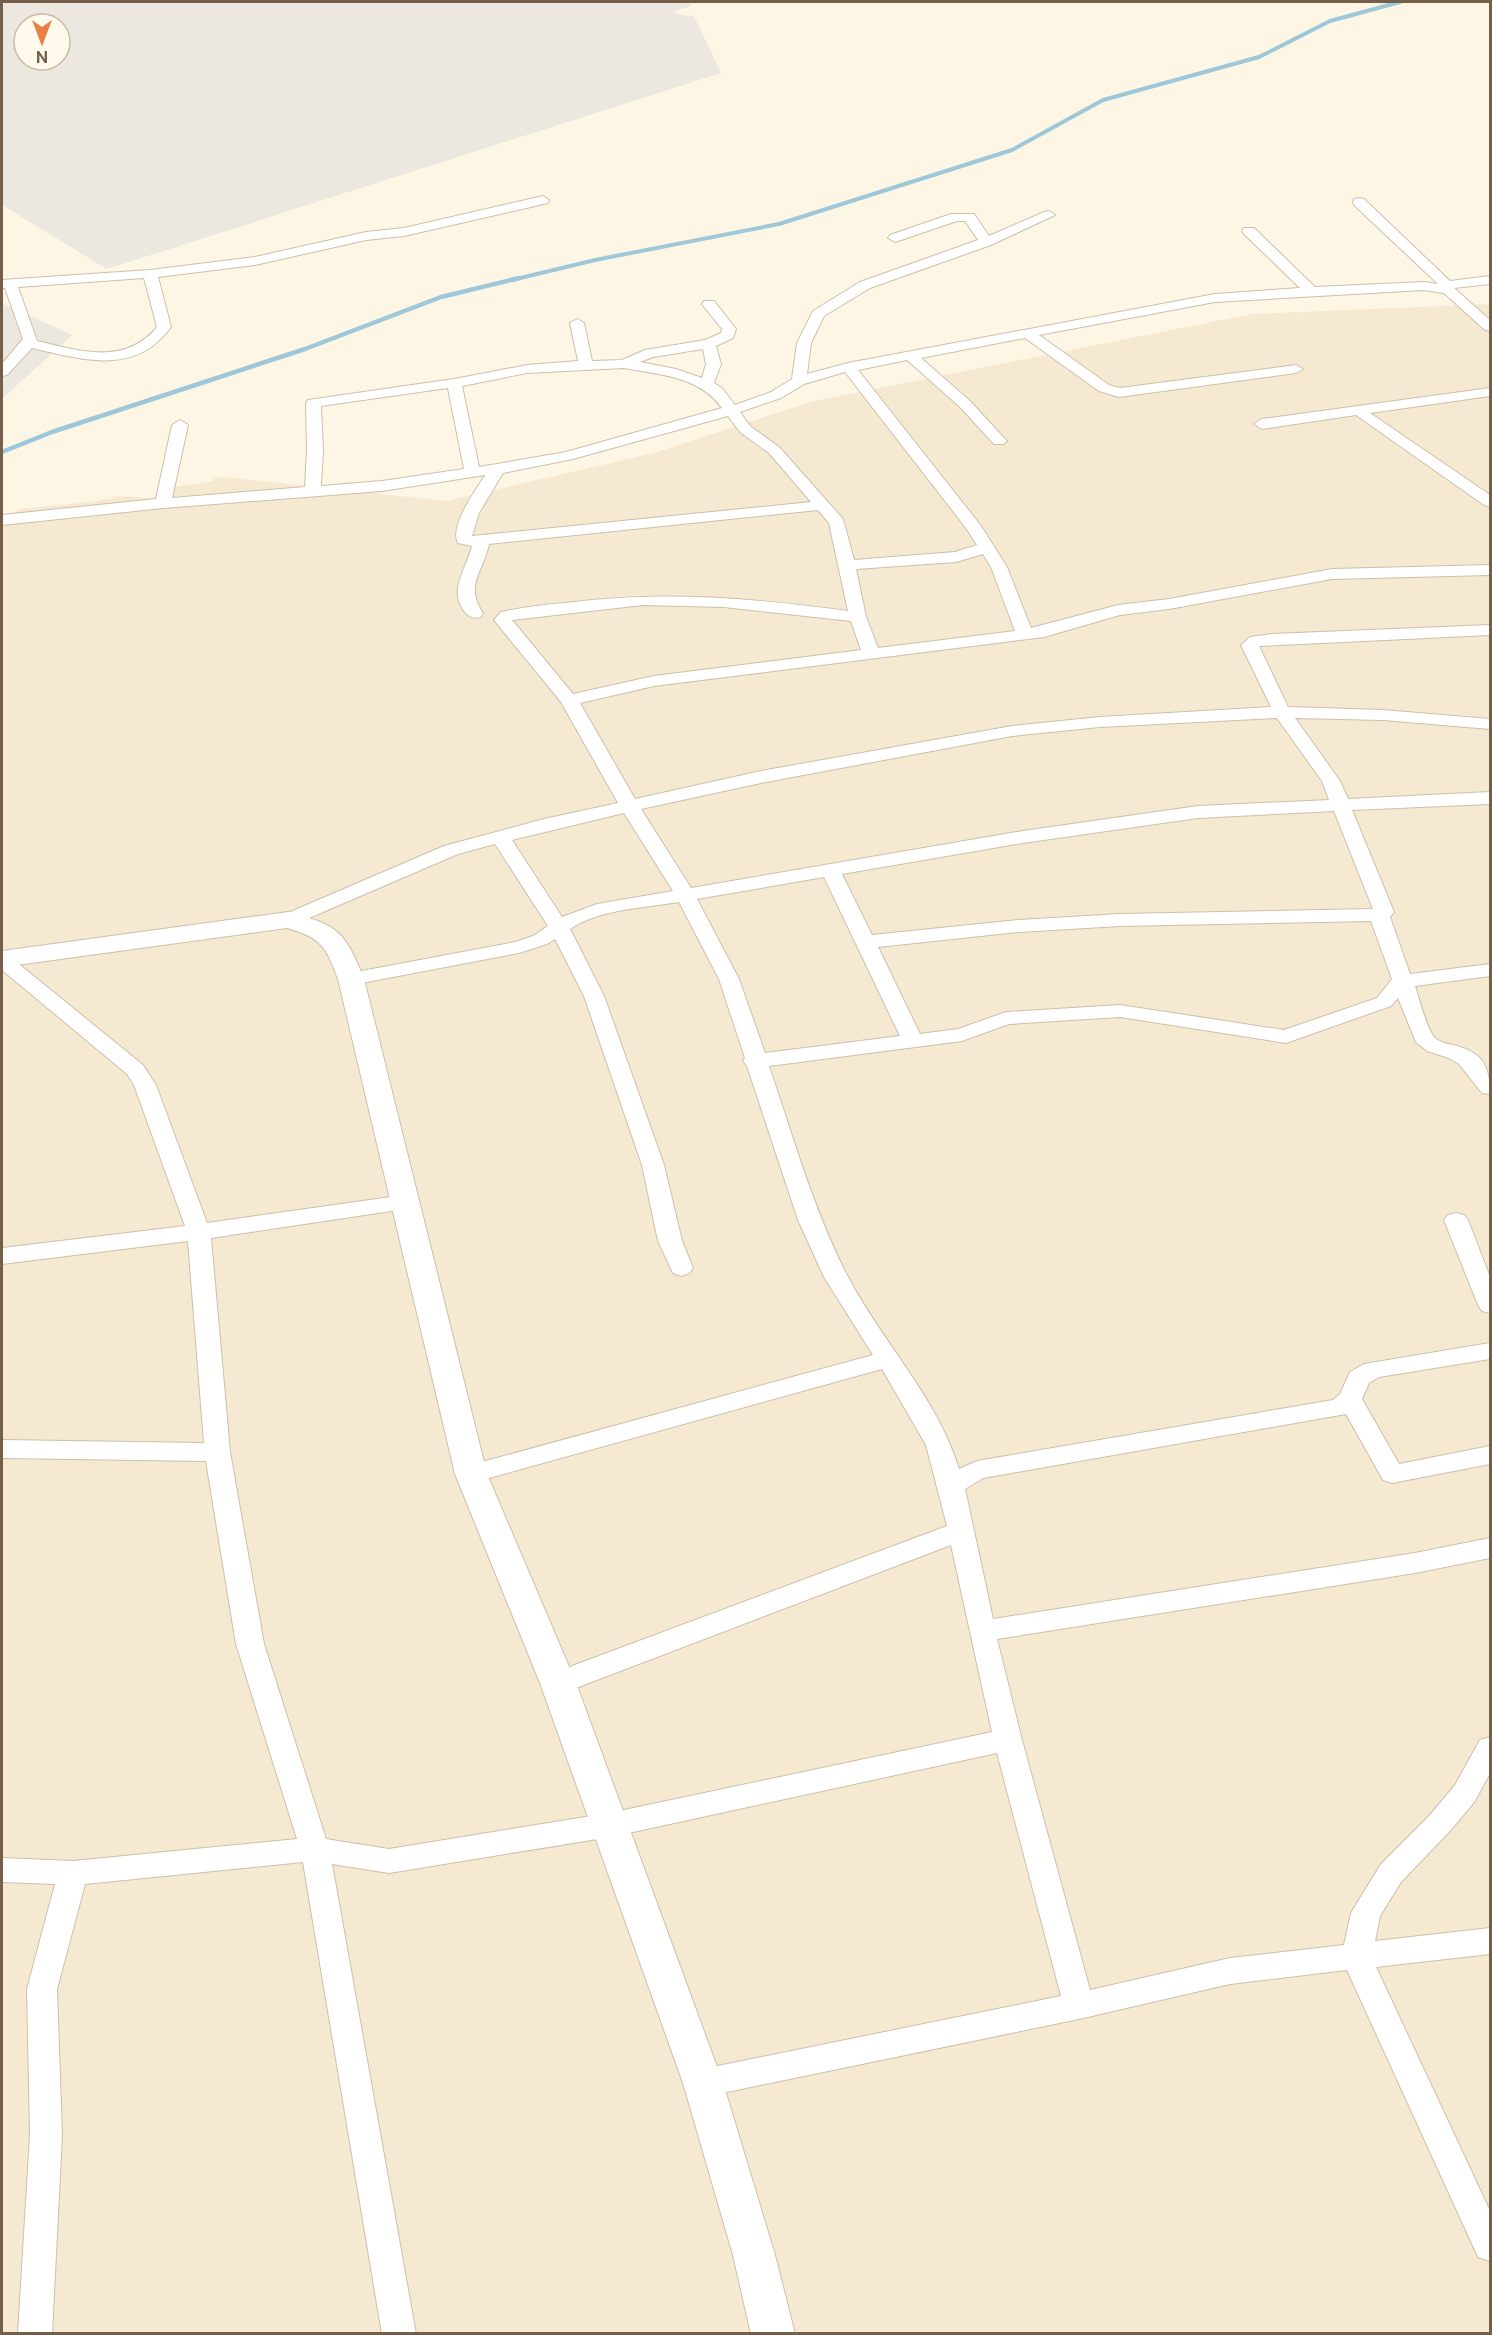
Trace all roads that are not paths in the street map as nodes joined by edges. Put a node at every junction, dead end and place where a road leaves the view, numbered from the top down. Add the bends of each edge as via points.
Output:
1 (543, 200) dead end
2 (1359, 202) dead end
3 (1049, 215) dead end
4 (1249, 231) dead end
5 (895, 238) dead end
6 (986, 242) junction
7 (150, 274) junction
8 (94, 279) junction
9 (1491, 280) edge
10 (6, 284) edge
11 (1445, 287) junction
12 (144, 291) junction
13 (1311, 291) junction
14 (709, 304) dead end
15 (577, 323) dead end
16 (1491, 327) edge
17 (1027, 333) junction
18 (29, 343) junction
19 (708, 344) junction
20 (910, 355) junction
21 (586, 364) junction
22 (624, 364) junction
23 (848, 367) junction
24 (1296, 369) dead end
25 (2, 372) edge
26 (799, 381) junction
27 (454, 383) junction
28 (706, 384) junction
29 (1491, 392) edge
30 (731, 410) junction
31 (1363, 411) junction
32 (1262, 424) dead end
33 (180, 425) dead end
34 (999, 441) dead end
35 (497, 469) junction
36 (473, 472) junction
37 (313, 491) junction
38 (163, 502) junction
39 (1491, 502) edge
40 (824, 505) junction
41 (2, 520) edge
42 (482, 542) junction
43 (986, 548) junction
44 (848, 565) junction
45 (1491, 570) edge
46 (475, 614) dead end
47 (858, 617) junction
48 (1491, 630) edge
49 (1025, 635) junction
50 (871, 653) junction
51 (569, 700) junction
52 (1282, 712) junction
53 (1491, 724) edge
54 (1491, 798) edge
55 (1341, 804) junction
56 (630, 807) junction
57 (500, 836) junction
58 (831, 871) junction
59 (685, 895) junction
60 (1379, 915) junction
61 (288, 920) junction
62 (559, 928) junction
63 (865, 942) junction
64 (2, 959) edge
65 (1491, 970) edge
66 (351, 979) junction
67 (1401, 981) junction
68 (913, 1041) junction
69 (754, 1060) junction
70 (1491, 1088) edge
71 (405, 1203) junction
72 (1456, 1220) dead end
73 (199, 1232) junction
74 (2, 1256) edge
75 (681, 1268) dead end
76 (1491, 1305) edge
77 (1491, 1351) edge
78 (888, 1359) junction
79 (1350, 1399) junction
80 (939, 1445) junction
81 (2, 1449) edge
82 (217, 1452) junction
83 (1491, 1455) edge
84 (977, 1470) junction
85 (471, 1474) junction
86 (951, 1485) junction
87 (961, 1531) junction
88 (1491, 1548) edge
89 (982, 1631) junction
90 (558, 1683) junction
91 (1008, 1740) junction
92 (1491, 1748) edge
93 (610, 1826) junction
94 (315, 1849) junction
95 (2, 1870) edge
96 (73, 1873) junction
97 (1491, 1941) edge
98 (1356, 1957) junction
99 (1079, 2006) junction
100 (703, 2083) junction
101 (1491, 2246) edge
102 (35, 2334) edge
103 (399, 2334) edge
104 (773, 2334) edge

1 - 7 street via 255,261
2 - 11 street
3 - 6 street
4 - 13 street
5 - 6 street via 965,217
6 - 26 street via 865,285 818,314 804,343
7 - 8 street
7 - 12 street
8 - 10 street
8 - 12 street
9 - 11 street
10 - 18 street
11 - 13 street
11 - 16 street
12 - 18 street via 164,327 136,353 90,356
13 - 17 street via 1215,298
14 - 19 street via 729,329 728,336
15 - 21 street
17 - 20 street
17 - 24 street via 1104,388 1119,393
18 - 25 street
19 - 22 street via 650,353
19 - 28 street via 715,371
20 - 23 street
20 - 34 street
21 - 22 street
21 - 27 street via 527,369
22 - 28 street via 671,372
23 - 26 street
23 - 43 street via 973,526
26 - 30 street via 776,395
27 - 36 street
27 - 37 street via 313,403
28 - 30 street via 717,391
29 - 31 street
30 - 35 street via 568,456
30 - 40 street via 745,429 774,450
31 - 32 street
31 - 39 street via 1363,415
33 - 38 street
35 - 36 street
35 - 42 street via 464,536 470,542
36 - 37 street via 382,486
37 - 38 street
38 - 41 street
40 - 42 street
40 - 44 street via 837,522
42 - 46 street via 467,576 466,596
43 - 44 street via 956,557
43 - 49 street via 999,567
44 - 47 street
45 - 49 street via 1332,574 1118,610
47 - 50 street
47 - 51 street via 762,604 646,600 507,616 503,620
48 - 52 street via 1256,641 1250,645
49 - 50 street
50 - 51 street via 654,681
51 - 56 street
52 - 53 street
52 - 55 street via 1331,781
52 - 56 street via 1012,731 761,777
54 - 55 street
55 - 58 street via 1198,812 1023,837
55 - 60 street via 1384,912
56 - 57 street
56 - 59 street
57 - 61 street via 451,850
57 - 62 street
58 - 59 street
58 - 63 street
59 - 62 street via 597,910 573,918
59 - 69 street via 729,979
60 - 63 street via 1120,920
60 - 67 street
61 - 64 street
61 - 66 street via 319,928 337,942
62 - 66 street via 519,947
62 - 75 street via 594,996 653,1165 670,1241
63 - 68 street
64 - 73 street via 135,1070 146,1084
65 - 67 street
66 - 71 street
67 - 68 street via 1384,1002 1286,1037 1120,1011 1006,1018 962,1035
67 - 70 street via 1423,1038 1440,1050 1459,1053
68 - 69 street
69 - 78 street via 810,1220 836,1277
71 - 73 street
71 - 85 street
72 - 76 street
73 - 74 street
73 - 82 street
77 - 79 street via 1373,1371 1359,1378
78 - 80 street
78 - 85 street
79 - 83 street via 1392,1474
79 - 84 street via 1340,1407 1310,1414
80 - 84 street
80 - 86 street
81 - 82 street
82 - 94 street via 250,1644
84 - 86 street
85 - 90 street
86 - 87 street
87 - 89 street
87 - 90 street
88 - 89 street
89 - 91 street
90 - 93 street
91 - 93 street
91 - 99 street
92 - 98 street via 1465,1793 1391,1873 1366,1913
93 - 94 street via 389,1861
93 - 100 street
94 - 96 street
94 - 103 street
95 - 96 street
96 - 102 street via 42,1989 46,2135
97 - 98 street
98 - 99 street via 1230,1971
98 - 101 street
99 - 100 street
100 - 104 street

